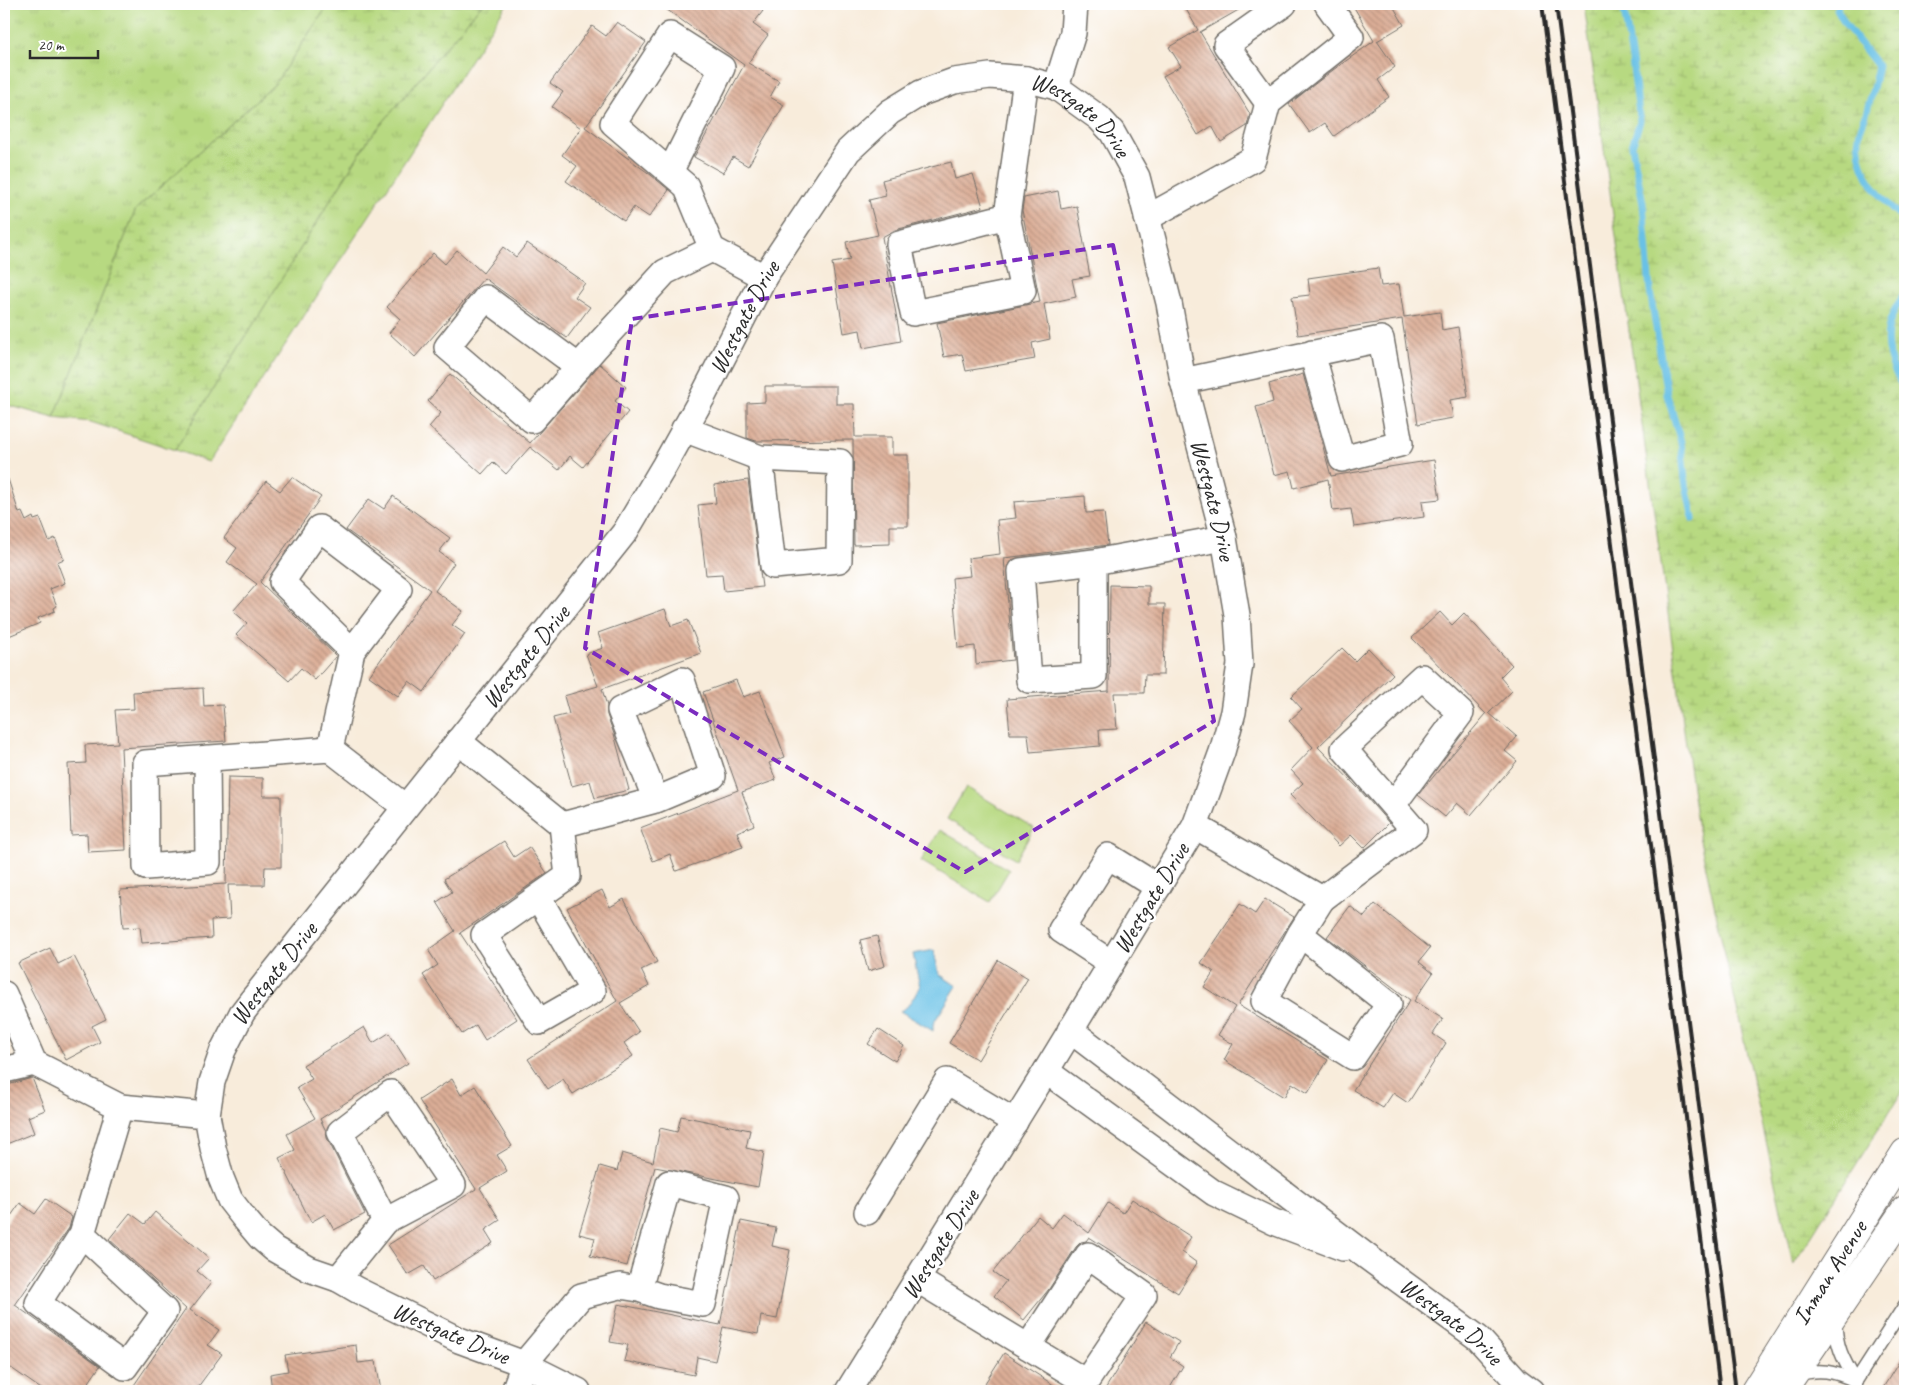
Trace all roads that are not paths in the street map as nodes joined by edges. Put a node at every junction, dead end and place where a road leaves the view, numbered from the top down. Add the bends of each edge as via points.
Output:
1 (1075, 4) edge
2 (1284, 4) edge
3 (1327, 4) edge
4 (1026, 79) junction
5 (1056, 87) junction
6 (1268, 103) junction
7 (670, 172) junction
8 (1007, 216) junction
9 (1147, 218) junction
10 (712, 249) junction
11 (764, 277) junction
12 (1312, 353) junction
13 (579, 367) junction
14 (1184, 381) junction
15 (684, 429) junction
16 (760, 458) junction
17 (1224, 538) junction
18 (1094, 562) junction
19 (352, 651) junction
20 (458, 741) junction
21 (330, 749) junction
22 (207, 758) junction
23 (656, 800) junction
24 (1393, 805) junction
25 (405, 807) junction
26 (562, 825) junction
27 (1195, 826) junction
28 (1158, 887) junction
29 (538, 897) junction
30 (1322, 900) junction
31 (1300, 934) junction
32 (1111, 963) junction
33 (4, 994) edge
34 (1070, 1030) junction
35 (34, 1063) junction
36 (4, 1070) edge
37 (1046, 1071) junction
38 (120, 1107) junction
39 (207, 1115) junction
40 (1015, 1122) junction
41 (1905, 1153) edge
42 (1905, 1210) edge
43 (867, 1212) dead end
44 (385, 1221) junction
45 (82, 1234) junction
46 (1366, 1256) junction
47 (338, 1279) junction
48 (918, 1280) junction
49 (639, 1289) junction
50 (1905, 1305) edge
51 (1835, 1313) junction
52 (1028, 1347) junction
53 (524, 1364) junction
54 (1788, 1383) edge
55 (1854, 1386) edge
56 (514, 1391) edge
57 (578, 1391) edge
58 (848, 1391) edge
59 (1531, 1391) edge
60 (1755, 1391) edge

1 - 5 street via 1073,33
2 - 6 street via 1226,44
3 - 6 street via 1351,37
4 - 5 street, Westgate Drive
4 - 8 street
4 - 11 street, Westgate Drive via 990,76 954,81 921,93 890,112 848,151
5 - 9 street, Westgate Drive via 1099,118 1112,132 1136,177
6 - 9 street via 1253,159
7 - 7 street via 613,123 670,35 722,68
7 - 10 street via 686,186
8 - 8 street via 900,244 913,313 1023,290
9 - 14 street, Westgate Drive via 1169,303
10 - 11 street
10 - 13 street via 665,272
11 - 15 street, Westgate Drive
12 - 12 street via 1381,339 1400,444 1342,458
12 - 14 street
13 - 13 street via 532,420 447,347 486,298
14 - 17 street, Westgate Drive
15 - 16 street
15 - 20 street, Westgate Drive via 625,532
16 - 16 street via 773,566 839,560 840,462
17 - 18 street
17 - 27 street, Westgate Drive via 1237,615 1240,664 1233,712 1222,752
18 - 18 street via 1021,571 1029,680 1094,676
19 - 19 street via 282,582 319,528 399,589
19 - 21 street
20 - 25 street, Westgate Drive
20 - 26 street
21 - 22 street
21 - 25 street
22 - 22 street via 145,762 146,867 208,862
23 - 23 street via 620,710 682,680 713,776
23 - 26 street
24 - 24 street via 1344,749 1422,677 1461,714
24 - 30 street via 1414,830
25 - 39 street, Westgate Drive via 242,1013 220,1058
26 - 29 street via 568,876
27 - 28 street, Westgate Drive
27 - 30 street
28 - 32 street, Westgate Drive
28 - 32 street via 1108,856 1061,930
29 - 29 street via 484,935 539,1022 593,991
30 - 31 street
31 - 31 street via 1264,1001 1353,1057 1389,1004
32 - 34 street, Westgate Drive
33 - 35 street
34 - 37 street, Westgate Drive
34 - 46 street, Westgate Drive
35 - 36 street
35 - 38 street
37 - 40 street, Westgate Drive
37 - 46 street, Westgate Drive via 1214,1193 1274,1222
38 - 39 street
38 - 45 street
39 - 47 street, Westgate Drive via 221,1178 230,1200 244,1218 260,1237 288,1258
40 - 43 street via 947,1081
40 - 48 street, Westgate Drive
41 - 60 main road, Inman Avenue
42 - 51 main road, Inman Avenue
44 - 44 street via 453,1185 391,1093 340,1132
44 - 47 street
45 - 45 street via 38,1303 125,1367 165,1310
46 - 59 street, Westgate Drive via 1478,1338 1516,1380
47 - 53 street, Westgate Drive via 459,1340
48 - 52 street
48 - 58 street, Westgate Drive
49 - 49 street via 703,1304 726,1198 669,1183
49 - 53 street via 620,1286 581,1296
50 - 55 lane
51 - 54 main road, Inman Avenue
51 - 55 lane via 1837,1343
52 - 52 street via 1086,1382 1144,1296 1088,1255
53 - 56 street
53 - 57 street, Westgate Drive
54 - 55 lane via 1817,1370 1827,1370

